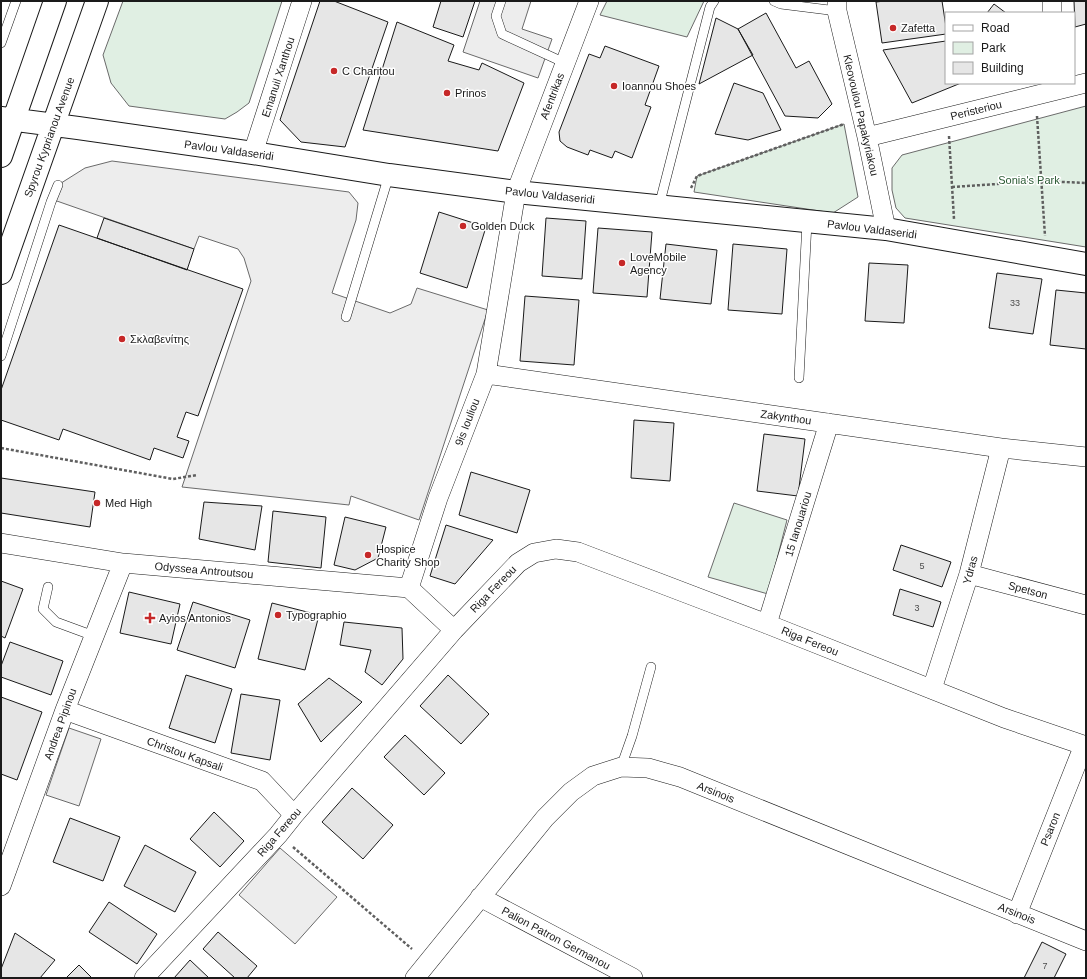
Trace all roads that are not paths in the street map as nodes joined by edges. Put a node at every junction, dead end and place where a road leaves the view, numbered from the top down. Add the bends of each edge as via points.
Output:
1 (16, 1) edge
2 (97, 1) edge
3 (302, 1) edge
4 (501, 1) edge
5 (589, 1) edge
6 (714, 1) edge
7 (774, 1) edge
8 (1052, 1) edge
9 (54, 2) edge
10 (837, 6) edge
11 (1052, 12) edge
12 (1, 43) edge
13 (565, 63) junction
14 (1076, 84) edge
15 (7, 119) edge
16 (54, 125) junction
17 (867, 137) junction
18 (253, 153) junction
19 (1, 156) edge
20 (389, 175) junction
21 (58, 185) dead end
22 (516, 192) junction
23 (669, 207) junction
24 (807, 222) junction
25 (886, 230) junction
26 (1086, 264) edge
27 (1, 273) edge
28 (346, 316) dead end
29 (1, 356) edge
30 (486, 374) junction
31 (799, 378) dead end
32 (829, 423) junction
33 (1001, 448) junction
34 (1086, 457) edge
35 (1, 543) edge
36 (123, 563) junction
37 (969, 574) junction
38 (48, 588) dead end
39 (409, 588) junction
40 (1086, 605) edge
41 (767, 624) junction
42 (454, 630) junction
43 (94, 636) junction
44 (651, 667) dead end
45 (932, 689) junction
46 (64, 710) junction
47 (1085, 746) edge
48 (621, 767) junction
49 (294, 815) junction
50 (1, 886) edge
51 (480, 897) junction
52 (1017, 914) junction
53 (1086, 941) edge
54 (144, 978) edge
55 (415, 978) edge
56 (633, 978) edge

1 - 12 lane
2 - 16 street, Spyrou Kyprianou Avenue
3 - 18 street, Emanuil Xanthou
4 - 13 lane via 496,16 502,34
5 - 13 street, Afentrikas
6 - 23 lane via 710,7
7 - 10 lane via 781,4
8 - 11 street
9 - 15 street
10 - 17 street, Kleovoulou Papakyriakou
13 - 22 street, Afentrikas
14 - 17 street, Peristeriou
15 - 16 street, Pavlou Valdaseridi
15 - 19 street
16 - 18 street, Pavlou Valdaseridi
16 - 27 street, Spyrou Kyprianou Avenue
17 - 25 street, Kleovoulou Papakyriakou
18 - 20 street, Pavlou Valdaseridi
20 - 22 street, Pavlou Valdaseridi
20 - 28 lane
21 - 29 lane
22 - 23 street, Pavlou Valdaseridi
22 - 30 street, 9is Iouliou
23 - 24 street, Pavlou Valdaseridi
24 - 25 street, Pavlou Valdaseridi
24 - 31 lane
25 - 26 street, Pavlou Valdaseridi
30 - 32 street, Zakynthou
30 - 39 street, 9is Iouliou via 438,498
32 - 33 street, Zakynthou
32 - 41 street, 15 Ianouariou
33 - 34 street, Zakynthou
33 - 37 street, Ydras
35 - 36 street, Odyssea Antroutsou
36 - 39 street, Odyssea Antroutsou
36 - 43 street, Andrea Pipinou
37 - 40 street, Spetson
37 - 45 street, Ydras
38 - 43 lane via 43,609 56,622
39 - 42 street
41 - 42 street, Riga Fereou via 578,552 556,549 534,553 518,563
41 - 45 street, Riga Fereou
42 - 49 street, Riga Fereou
43 - 46 street, Andrea Pipinou
44 - 48 lane
45 - 47 street, Riga Fereou via 1004,718
46 - 49 street, Christou Kapsali via 262,781
46 - 50 street, Andrea Pipinou
47 - 52 street, Psaron
48 - 51 street, Arsinois via 594,776 571,792
48 - 52 street, Arsinois via 648,768 680,777
49 - 54 street, Riga Fereou
51 - 55 street, Arsinois
51 - 56 street, Palion Patron Germanou
52 - 53 street, Arsinois

